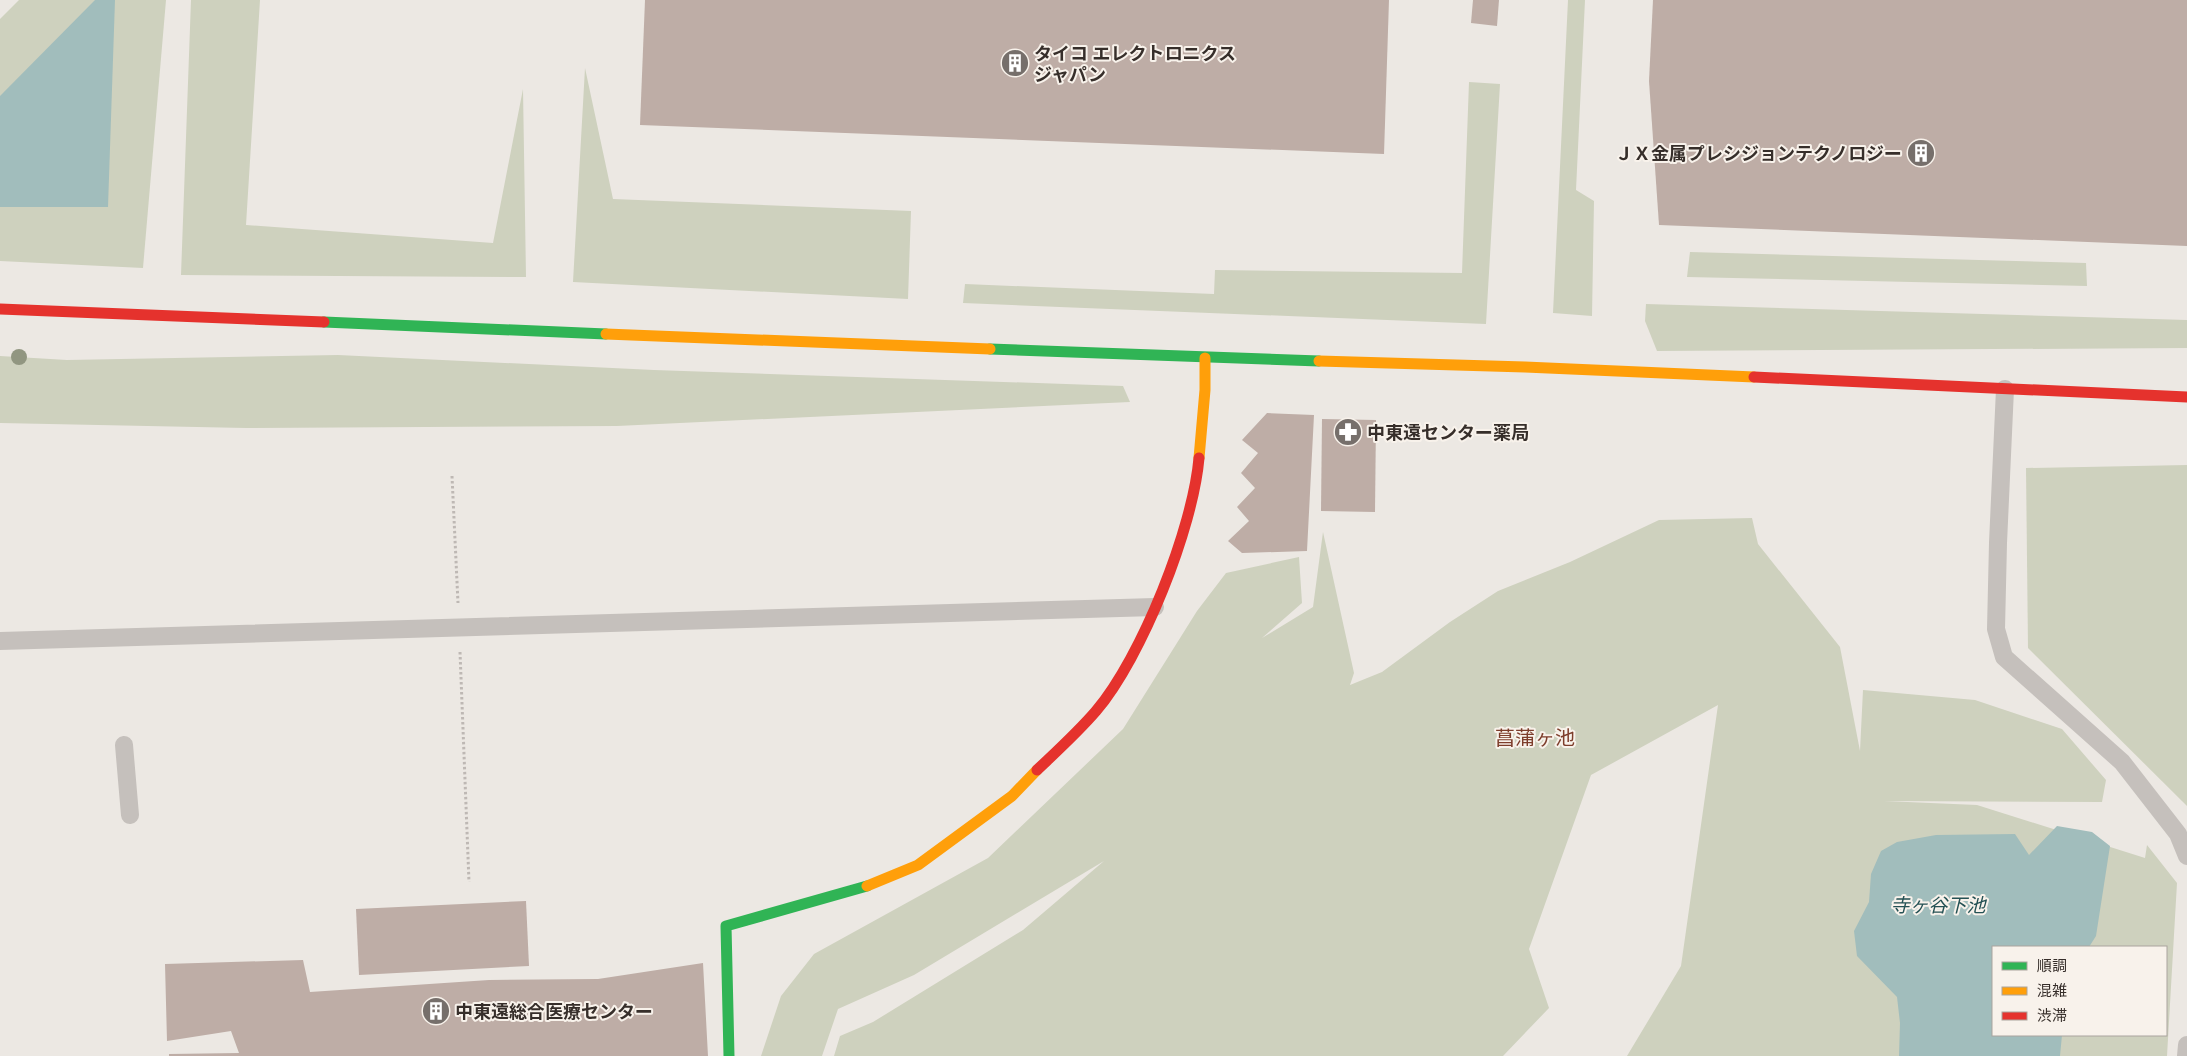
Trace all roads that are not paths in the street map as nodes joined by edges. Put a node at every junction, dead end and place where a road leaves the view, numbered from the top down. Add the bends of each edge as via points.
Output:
1 (0, 308) edge
2 (1205, 358) junction
3 (2005, 389) junction
4 (2187, 397) edge
5 (1155, 607) junction
6 (0, 641) edge
7 (124, 745) dead end
8 (130, 815) dead end
9 (2187, 856) edge
10 (2187, 1045) edge
11 (729, 1056) edge
12 (2186, 1056) edge

1 - 2 street
2 - 3 street via 1534,367
2 - 5 street via 1197,471 1186,525
3 - 4 street
3 - 9 lane via 1996,629 2004,657 2122,762 2178,834
5 - 6 lane
5 - 11 street via 1127,666 1097,710 1012,796 918,865 875,884 726,926
7 - 8 lane
10 - 12 lane

